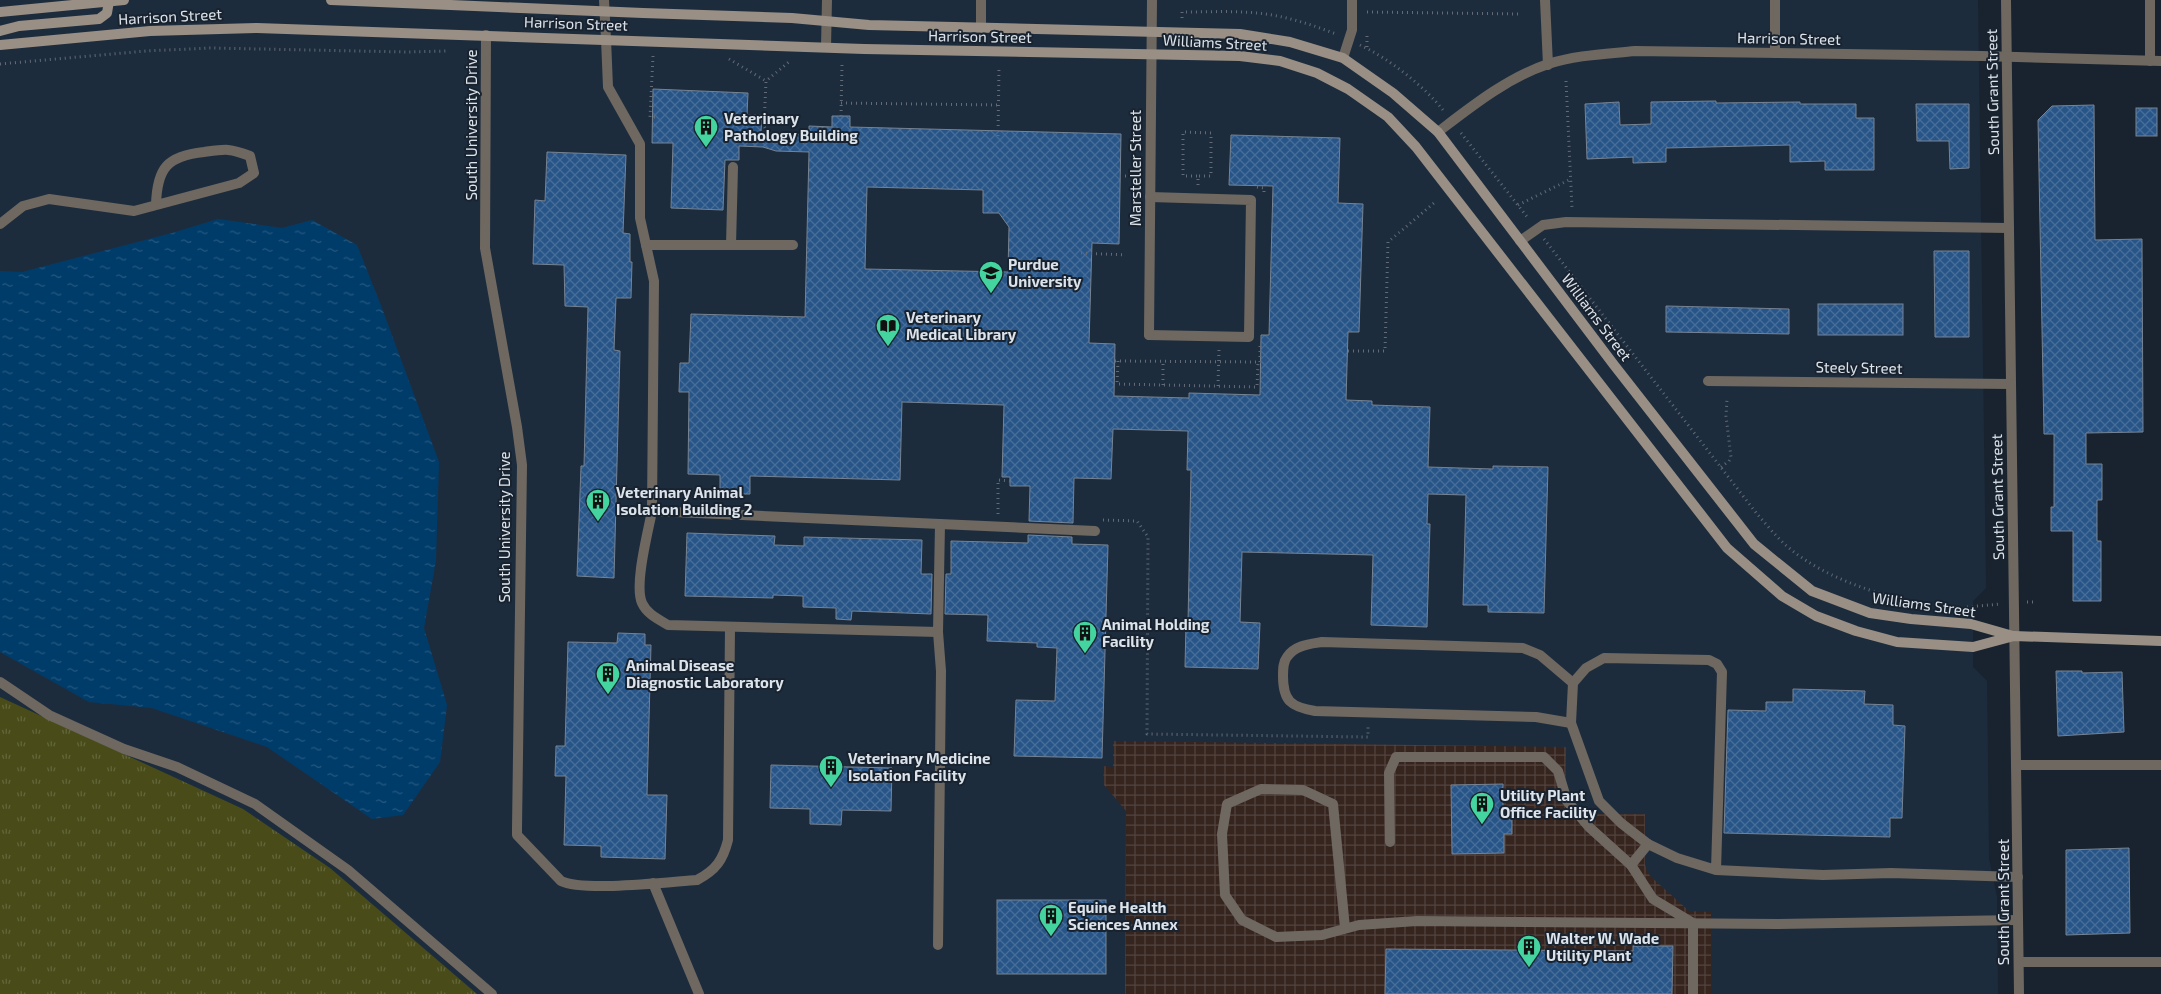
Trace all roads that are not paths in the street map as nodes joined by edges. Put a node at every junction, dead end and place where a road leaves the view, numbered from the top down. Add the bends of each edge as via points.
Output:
1 (109, 0) edge
2 (124, 0) edge
3 (331, 0) edge
4 (604, 0) edge
5 (827, 0) edge
6 (981, 0) edge
7 (1152, 0) edge
8 (1352, 0) edge
9 (1545, 0) edge
10 (1775, 0) edge
11 (2006, 0) edge
12 (2150, 0) edge
13 (0, 12) edge
14 (604, 12) junction
15 (826, 21) junction
16 (981, 28) junction
17 (0, 31) edge
18 (1151, 32) junction
19 (486, 35) junction
20 (606, 39) junction
21 (0, 45) edge
22 (826, 47) junction
23 (1775, 53) junction
24 (1151, 54) junction
25 (2006, 56) junction
26 (1343, 58) junction
27 (2156, 61) edge
28 (1548, 64) junction
29 (1438, 132) junction
30 (733, 168) dead end
31 (1150, 197) junction
32 (156, 205) junction
33 (0, 224) edge
34 (2009, 228) junction
35 (1520, 241) junction
36 (646, 245) junction
37 (731, 245) junction
38 (793, 245) dead end
39 (1708, 381) dead end
40 (2010, 384) junction
41 (652, 511) junction
42 (940, 524) junction
43 (1095, 531) dead end
44 (730, 627) junction
45 (938, 632) junction
46 (2014, 636) junction
47 (2161, 641) edge
48 (0, 682) edge
49 (1573, 683) junction
50 (1571, 723) junction
51 (2016, 766) junction
52 (2161, 766) edge
53 (1390, 842) dead end
54 (1648, 844) junction
55 (1631, 864) junction
56 (1716, 870) junction
57 (2018, 877) junction
58 (653, 883) junction
59 (2018, 920) junction
60 (1693, 923) junction
61 (1345, 928) junction
62 (938, 945) dead end
63 (2019, 962) junction
64 (2161, 962) edge
65 (492, 994) edge
66 (699, 994) edge
67 (1693, 994) edge
68 (2019, 994) edge

1 - 2 main road, Harrison Street
1 - 13 main road, Harrison Street
1 - 17 main road via 107,13 99,18
3 - 14 main road, Harrison Street
4 - 14 street
5 - 15 street
6 - 16 street
7 - 18 street, Marsteller Street
8 - 26 street via 1352,30
9 - 28 street
10 - 23 street
11 - 25 street, South Grant Street
12 - 27 street
14 - 15 main road, Harrison Street
14 - 20 street
15 - 16 main road, Harrison Street
15 - 22 street
16 - 18 main road, Harrison Street
18 - 24 street, Marsteller Street
18 - 26 main road, Williams Street via 1240,34 1290,42
19 - 20 main road, Harrison Street
19 - 21 main road, Harrison Street via 199,29
19 - 58 street, South University Drive via 486,248 522,465 518,835 554,875 569,885
20 - 22 main road, Harrison Street
20 - 36 street via 608,87 640,144 640,218
22 - 24 main road, Harrison Street
23 - 25 street, Harrison Street
23 - 28 street, Harrison Street via 1635,51 1588,55
24 - 31 street, Marsteller Street
24 - 46 main road, Williams Street via 1240,56 1280,61 1316,72 1348,89 1388,117 1416,147 1727,548 1782,596 1816,616 1897,642 1973,647
25 - 27 street, Harrison Street
25 - 34 street, South Grant Street
26 - 29 main road, Williams Street
28 - 29 street, Harrison Street via 1484,97
29 - 35 main road, Williams Street
30 - 37 street
31 - 31 street, Marsteller Street via 1149,335 1249,337 1251,200
32 - 32 street via 239,183 254,172 250,156 231,149 184,154 171,161 162,174 157,186
32 - 33 street via 134,211 50,199 23,206
34 - 35 street via 1572,222 1543,225
34 - 40 street, South Grant Street
35 - 46 main road, Williams Street via 1754,544 1812,591 1870,613 1971,624
36 - 37 street
36 - 41 street via 654,281
37 - 38 street
39 - 40 street, Steely Street
40 - 46 street, South Grant Street
41 - 42 street
41 - 44 street via 640,578 642,602 651,616 668,625
42 - 43 street
42 - 45 street
44 - 45 street
44 - 58 street, South University Drive via 728,840 725,854 720,864 697,880
45 - 62 street via 941,672
46 - 47 main road, Williams Street
46 - 51 street, South Grant Street
48 - 65 street via 49,715 124,750 178,767 255,804 348,870
49 - 50 street
49 - 50 street via 1540,656 1524,648 1322,642 1301,646 1287,656 1283,668 1283,687 1288,700 1297,708 1536,717
49 - 56 street via 1586,668 1604,658 1709,660 1717,664 1722,672
50 - 54 street via 1599,801
51 - 52 street
51 - 57 street, South Grant Street
53 - 55 street via 1389,773 1396,758 1544,758 1558,770 1567,801 1589,828
54 - 55 street
54 - 56 street via 1677,858
55 - 60 street via 1653,899
56 - 57 street via 1823,875 1891,873
57 - 59 street, South Grant Street
58 - 66 street
59 - 60 street
59 - 63 street, South Grant Street
60 - 61 street via 1417,921
60 - 67 street
61 - 61 street via 1322,935 1276,937 1242,920 1225,895 1222,834 1227,804 1261,789 1303,790 1333,804
63 - 64 street
63 - 68 street, South Grant Street

